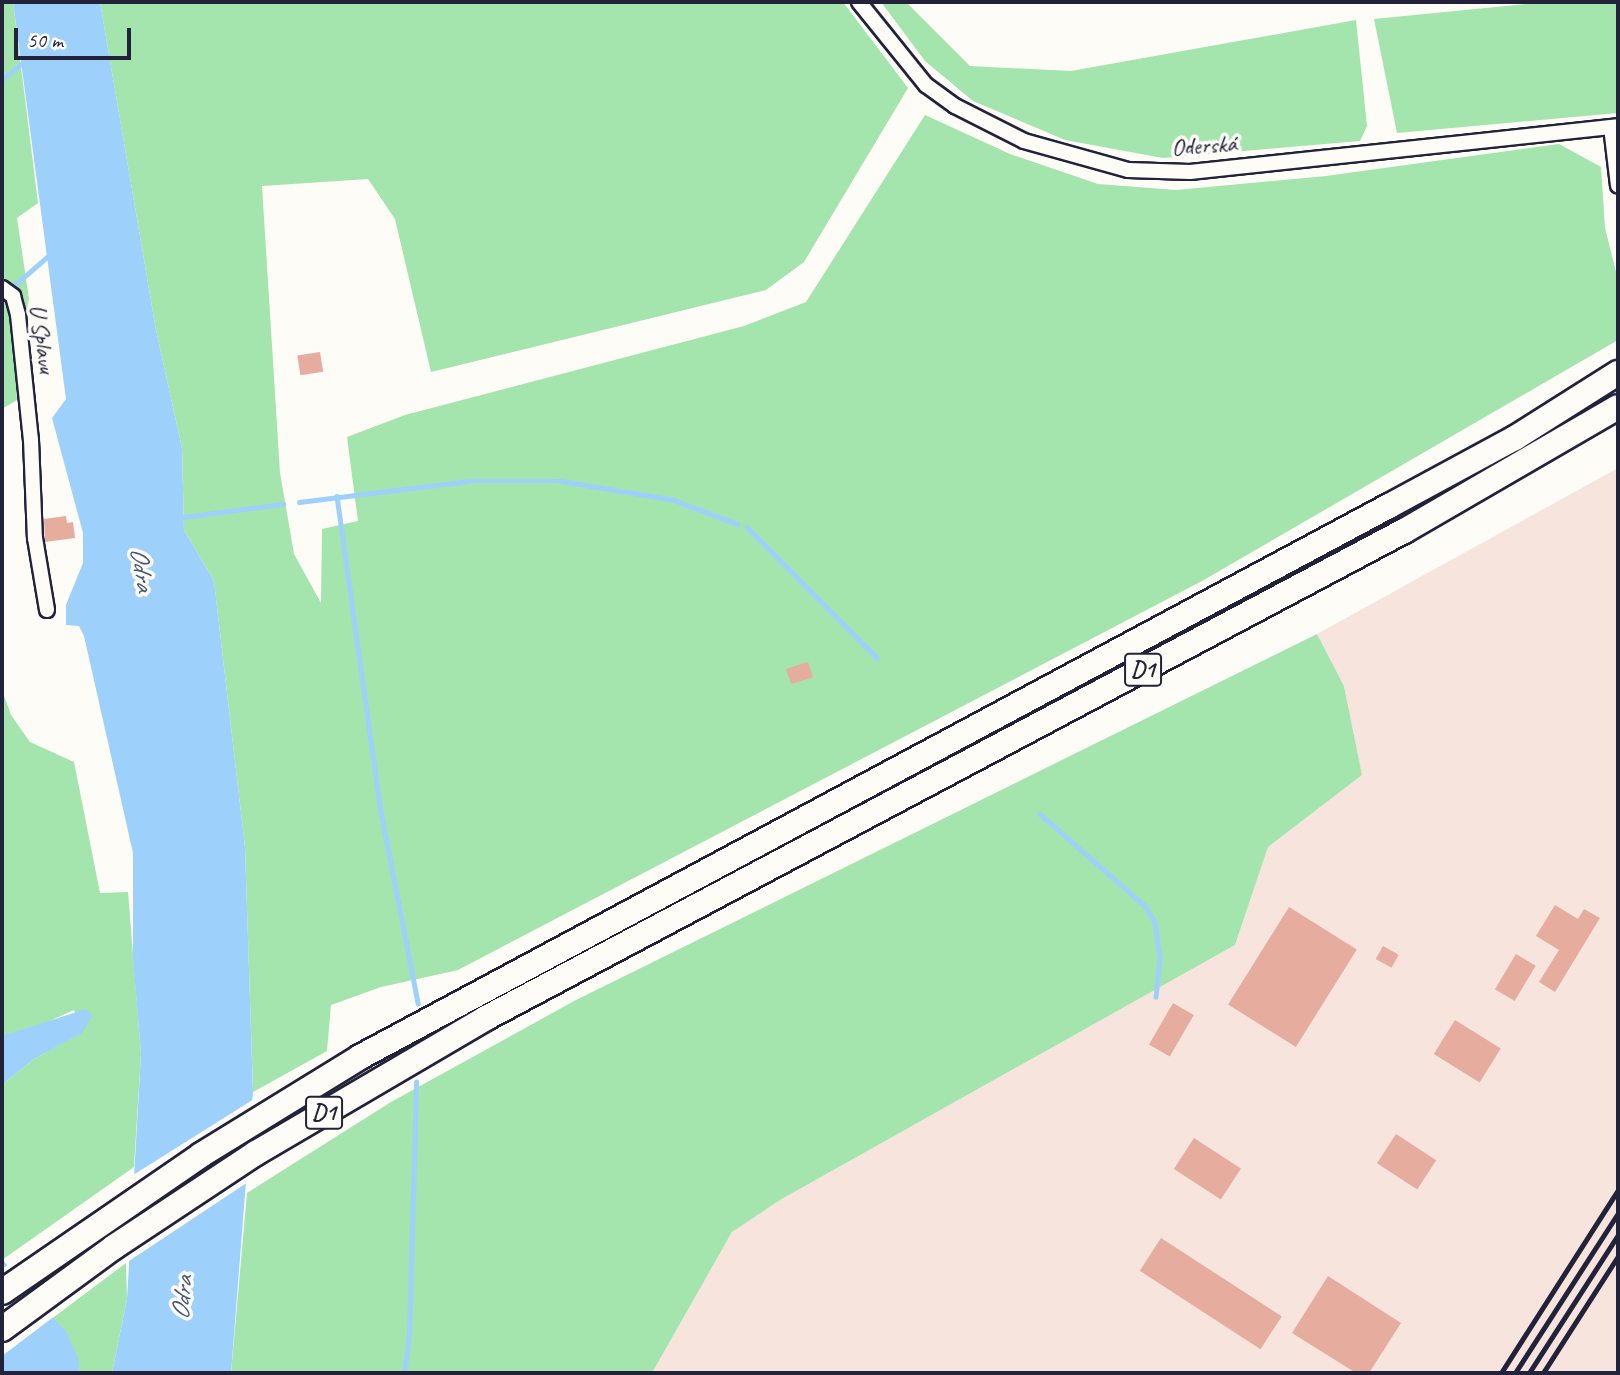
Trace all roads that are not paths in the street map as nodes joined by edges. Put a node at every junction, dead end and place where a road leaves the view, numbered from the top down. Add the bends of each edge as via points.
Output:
1 (859, 2) edge
2 (1614, 127) edge
3 (1618, 186) edge
4 (2, 288) edge
5 (1618, 373) edge
6 (1618, 407) edge
7 (47, 610) dead end
8 (2, 1292) edge
9 (2, 1329) edge

1 - 2 street, Oderská via 893,48 945,100 1024,141 1107,166 1190,172
2 - 3 street
4 - 7 street, U Splavu via 13,296 18,315 35,538
5 - 8 highway, D1 via 1515,438 651,897 360,1057 98,1223
6 - 9 highway, D1 via 1404,531 486,1018 256,1153 114,1247

